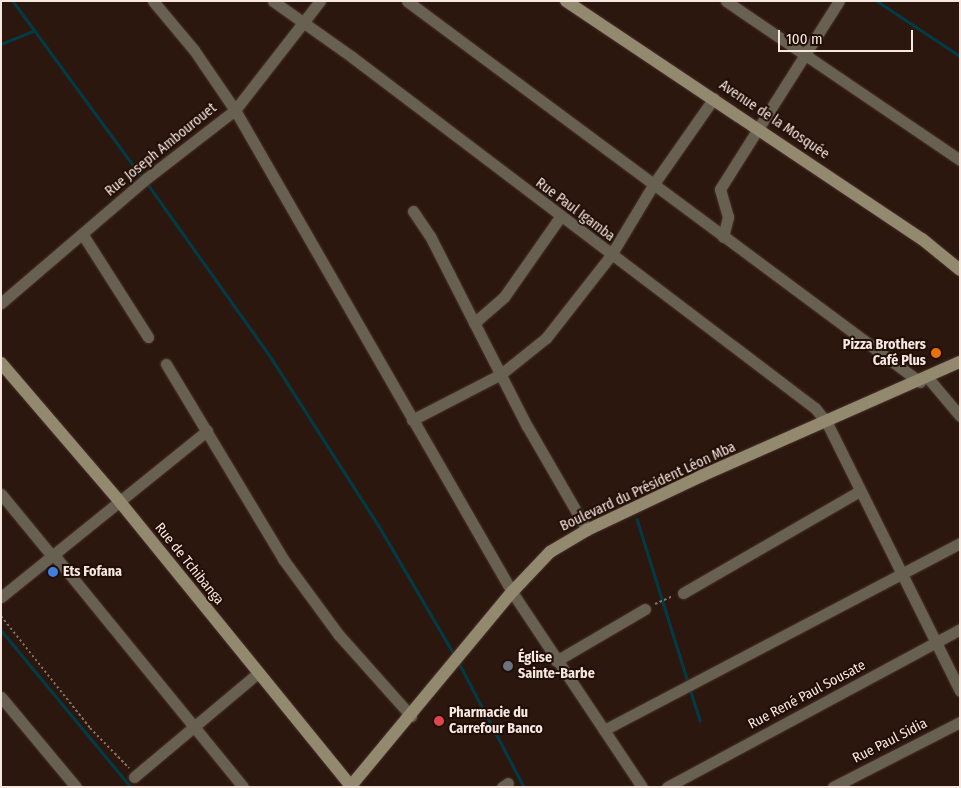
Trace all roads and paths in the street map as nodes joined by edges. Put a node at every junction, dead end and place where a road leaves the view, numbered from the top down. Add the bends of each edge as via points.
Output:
1 (153, 1) edge
2 (273, 1) edge
3 (320, 1) edge
4 (408, 1) edge
5 (566, 1) edge
6 (726, 1) edge
7 (840, 1) edge
8 (302, 24) junction
9 (806, 56) junction
10 (714, 98) junction
11 (235, 110) junction
12 (760, 128) junction
13 (960, 160) edge
14 (653, 185) junction
15 (413, 211) dead end
16 (560, 217) junction
17 (83, 234) junction
18 (723, 237) junction
19 (611, 256) junction
20 (960, 270) edge
21 (1, 303) edge
22 (474, 323) junction
23 (148, 337) dead end
24 (960, 362) edge
25 (1, 363) edge
26 (166, 364) dead end
27 (501, 374) junction
28 (924, 380) junction
29 (960, 416) edge
30 (412, 420) junction
31 (827, 423) junction
32 (207, 431) junction
33 (860, 491) junction
34 (1, 494) edge
35 (120, 502) junction
36 (587, 530) junction
37 (960, 543) edge
38 (53, 556) junction
39 (901, 574) junction
40 (512, 592) junction
41 (677, 595) joint
42 (1, 597) edge
43 (657, 603) dead end
44 (645, 609) dead end
45 (1, 616) edge
46 (960, 629) edge
47 (934, 643) junction
48 (556, 662) junction
49 (258, 674) junction
50 (960, 691) edge
51 (1, 697) edge
52 (411, 716) junction
53 (960, 722) edge
54 (195, 726) junction
55 (604, 730) junction
56 (135, 776) joint
57 (351, 786) edge
58 (76, 787) edge
59 (243, 787) edge
60 (642, 787) edge
61 (667, 787) edge
62 (833, 787) edge

1 - 11 street via 194,50
2 - 8 street, Rue Paul Igamba
3 - 8 street, Rue Joseph Ambourouet
4 - 14 street
5 - 10 street, Avenue de la Mosquée
6 - 9 street
7 - 9 street
8 - 11 street, Rue Joseph Ambourouet
8 - 16 street, Rue Paul Igamba via 352,57
9 - 12 street
9 - 13 street
10 - 12 street, Avenue de la Mosquée
10 - 14 street
11 - 17 street, Rue Joseph Ambourouet via 144,181
11 - 30 street
12 - 18 street via 720,189 728,217
12 - 20 street, Avenue de la Mosquée via 922,238
14 - 18 street
14 - 19 street
15 - 22 street via 430,236
16 - 19 street, Rue Paul Igamba
16 - 22 street via 504,297
17 - 21 street, Rue Joseph Ambourouet
17 - 23 street
18 - 28 street
19 - 27 street via 546,338
19 - 31 street, Rue Paul Igamba via 815,408
22 - 27 street
24 - 28 street, Boulevard du Président Léon Mba
25 - 35 street, Rue de Tchibanga
26 - 32 street
27 - 30 street
27 - 36 street
28 - 29 street
28 - 31 street, Boulevard du Président Léon Mba
30 - 40 street
31 - 33 street, Rue Paul Igamba
31 - 36 street, Boulevard du Président Léon Mba
32 - 35 street
32 - 52 street via 283,558 338,634
33 - 39 street, Rue Paul Igamba
33 - 41 street
34 - 38 street
35 - 38 street
35 - 49 street, Rue de Tchibanga
36 - 40 street, Boulevard du Président Léon Mba via 550,552
37 - 39 street
38 - 42 street
38 - 54 street
39 - 47 street, Rue Paul Igamba
39 - 55 street
40 - 48 street
40 - 52 street, Boulevard du Président Léon Mba
41 - 43 path
44 - 48 street
45 - 56 path via 90,728
46 - 47 street, Rue René Paul Sousate
47 - 50 street, Rue Paul Igamba
47 - 61 street, Rue René Paul Sousate
48 - 55 street
49 - 54 street
49 - 57 street, Rue de Tchibanga
51 - 58 street
52 - 57 street, Boulevard du Président Léon Mba
53 - 62 street, Rue Paul Sidia
54 - 56 street
54 - 59 street
55 - 60 street

